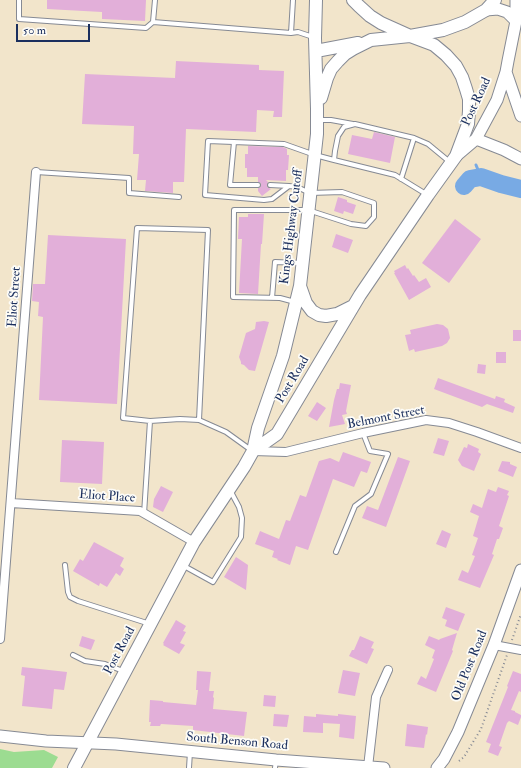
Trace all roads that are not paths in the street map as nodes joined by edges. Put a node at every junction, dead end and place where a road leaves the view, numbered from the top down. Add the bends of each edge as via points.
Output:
1 (19, 0) edge
2 (155, 0) edge
3 (293, 0) edge
4 (316, 0) edge
5 (353, 0) edge
6 (495, 0) edge
7 (516, 0) edge
8 (486, 10) junction
9 (154, 22) junction
10 (516, 22) junction
11 (291, 33) junction
12 (410, 36) junction
13 (315, 38) junction
14 (371, 40) junction
15 (316, 51) junction
16 (506, 72) junction
17 (317, 115) junction
18 (521, 116) edge
19 (355, 124) junction
20 (414, 138) junction
21 (476, 138) junction
22 (234, 142) junction
23 (315, 155) junction
24 (453, 159) junction
25 (521, 159) edge
26 (334, 160) junction
27 (36, 172) joint
28 (401, 178) junction
29 (258, 185) dead end
30 (270, 185) dead end
31 (289, 186) junction
32 (310, 193) junction
33 (428, 195) junction
34 (179, 198) dead end
35 (308, 210) junction
36 (303, 263) junction
37 (300, 286) junction
38 (272, 298) junction
39 (296, 302) junction
40 (354, 306) junction
41 (199, 420) junction
42 (150, 421) junction
43 (363, 433) junction
44 (521, 448) edge
45 (253, 451) junction
46 (229, 489) junction
47 (11, 503) junction
48 (144, 514) junction
49 (194, 542) junction
50 (336, 552) dead end
51 (65, 565) dead end
52 (182, 565) junction
53 (521, 570) edge
54 (150, 624) junction
55 (0, 639) edge
56 (494, 645) junction
57 (521, 650) edge
58 (73, 655) dead end
59 (388, 670) dead end
60 (125, 672) junction
61 (0, 736) edge
62 (87, 743) junction
63 (190, 752) junction
64 (276, 764) edge
65 (368, 767) junction
66 (74, 768) edge
67 (189, 768) edge
68 (384, 768) edge
69 (437, 768) edge

1 - 9 lane via 19,19 146,28
2 - 9 lane
3 - 11 lane
4 - 13 main road, Kings Highway Cutoff
5 - 12 main road via 381,23
6 - 8 main road
7 - 10 street, Post Road
8 - 10 street via 498,9 507,12
8 - 12 main road via 465,22 443,30
9 - 11 lane
10 - 16 street, Post Road
11 - 13 lane via 298,32
12 - 14 main road
12 - 24 main road via 434,45 456,66 462,77 469,99 468,124
13 - 15 main road, Kings Highway Cutoff
14 - 15 main road
14 - 17 main road via 345,54 331,69
15 - 17 main road, Kings Highway Cutoff
16 - 18 street
16 - 21 street, Post Road via 497,100
17 - 19 lane
17 - 23 main road, Kings Highway Cutoff
19 - 20 lane
19 - 26 lane via 344,127 338,136
20 - 24 lane
20 - 28 lane
21 - 24 street, Post Road
21 - 25 street
22 - 23 lane via 284,144
22 - 29 lane via 230,185
22 - 31 lane via 208,141 205,195 264,200 272,198
23 - 26 lane
23 - 32 main road, Kings Highway Cutoff
24 - 33 main road, Post Road
26 - 28 lane
27 - 34 lane via 129,178 128,193
27 - 47 street, Eliot Street
28 - 33 lane
30 - 31 lane
31 - 32 lane
32 - 35 main road, Kings Highway Cutoff
32 - 35 lane via 342,192 374,203 374,217 366,226 351,224
33 - 40 main road, Post Road
35 - 36 main road, Kings Highway Cutoff
35 - 38 lane via 234,210 233,297
36 - 37 main road, Kings Highway Cutoff
36 - 38 lane via 275,262
37 - 39 main road, Kings Highway Cutoff
37 - 40 main road via 306,303 319,315 337,314
38 - 39 lane
39 - 45 main road, Kings Highway Cutoff via 283,356 258,428
40 - 45 main road, Post Road via 277,434
41 - 42 lane
41 - 42 lane via 208,230 137,228 123,418
41 - 45 lane via 226,432
42 - 48 lane
43 - 44 street, Belmont Street via 426,420 449,423
43 - 45 street, Belmont Street via 286,452
43 - 50 lane via 370,451 388,454 371,494 355,506
45 - 46 main road, Post Road
46 - 49 main road, Post Road
46 - 52 lane via 239,506 242,518 241,537 213,582
47 - 48 street, Eliot Place via 140,511
47 - 55 street, Eliot Street
48 - 49 street, Eliot Place
49 - 52 main road, Post Road
51 - 54 lane via 70,597
52 - 54 main road, Post Road
53 - 56 street, Old Post Road
54 - 60 main road, Post Road
56 - 57 street
56 - 69 street, Old Post Road via 458,732
58 - 60 lane
59 - 65 street via 376,697
60 - 62 main road, Post Road
61 - 62 street, South Benson Road
62 - 63 street, South Benson Road
62 - 66 main road, Post Road
63 - 64 street, South Benson Road
63 - 67 lane
64 - 65 street, South Benson Road
65 - 68 street, South Benson Road

